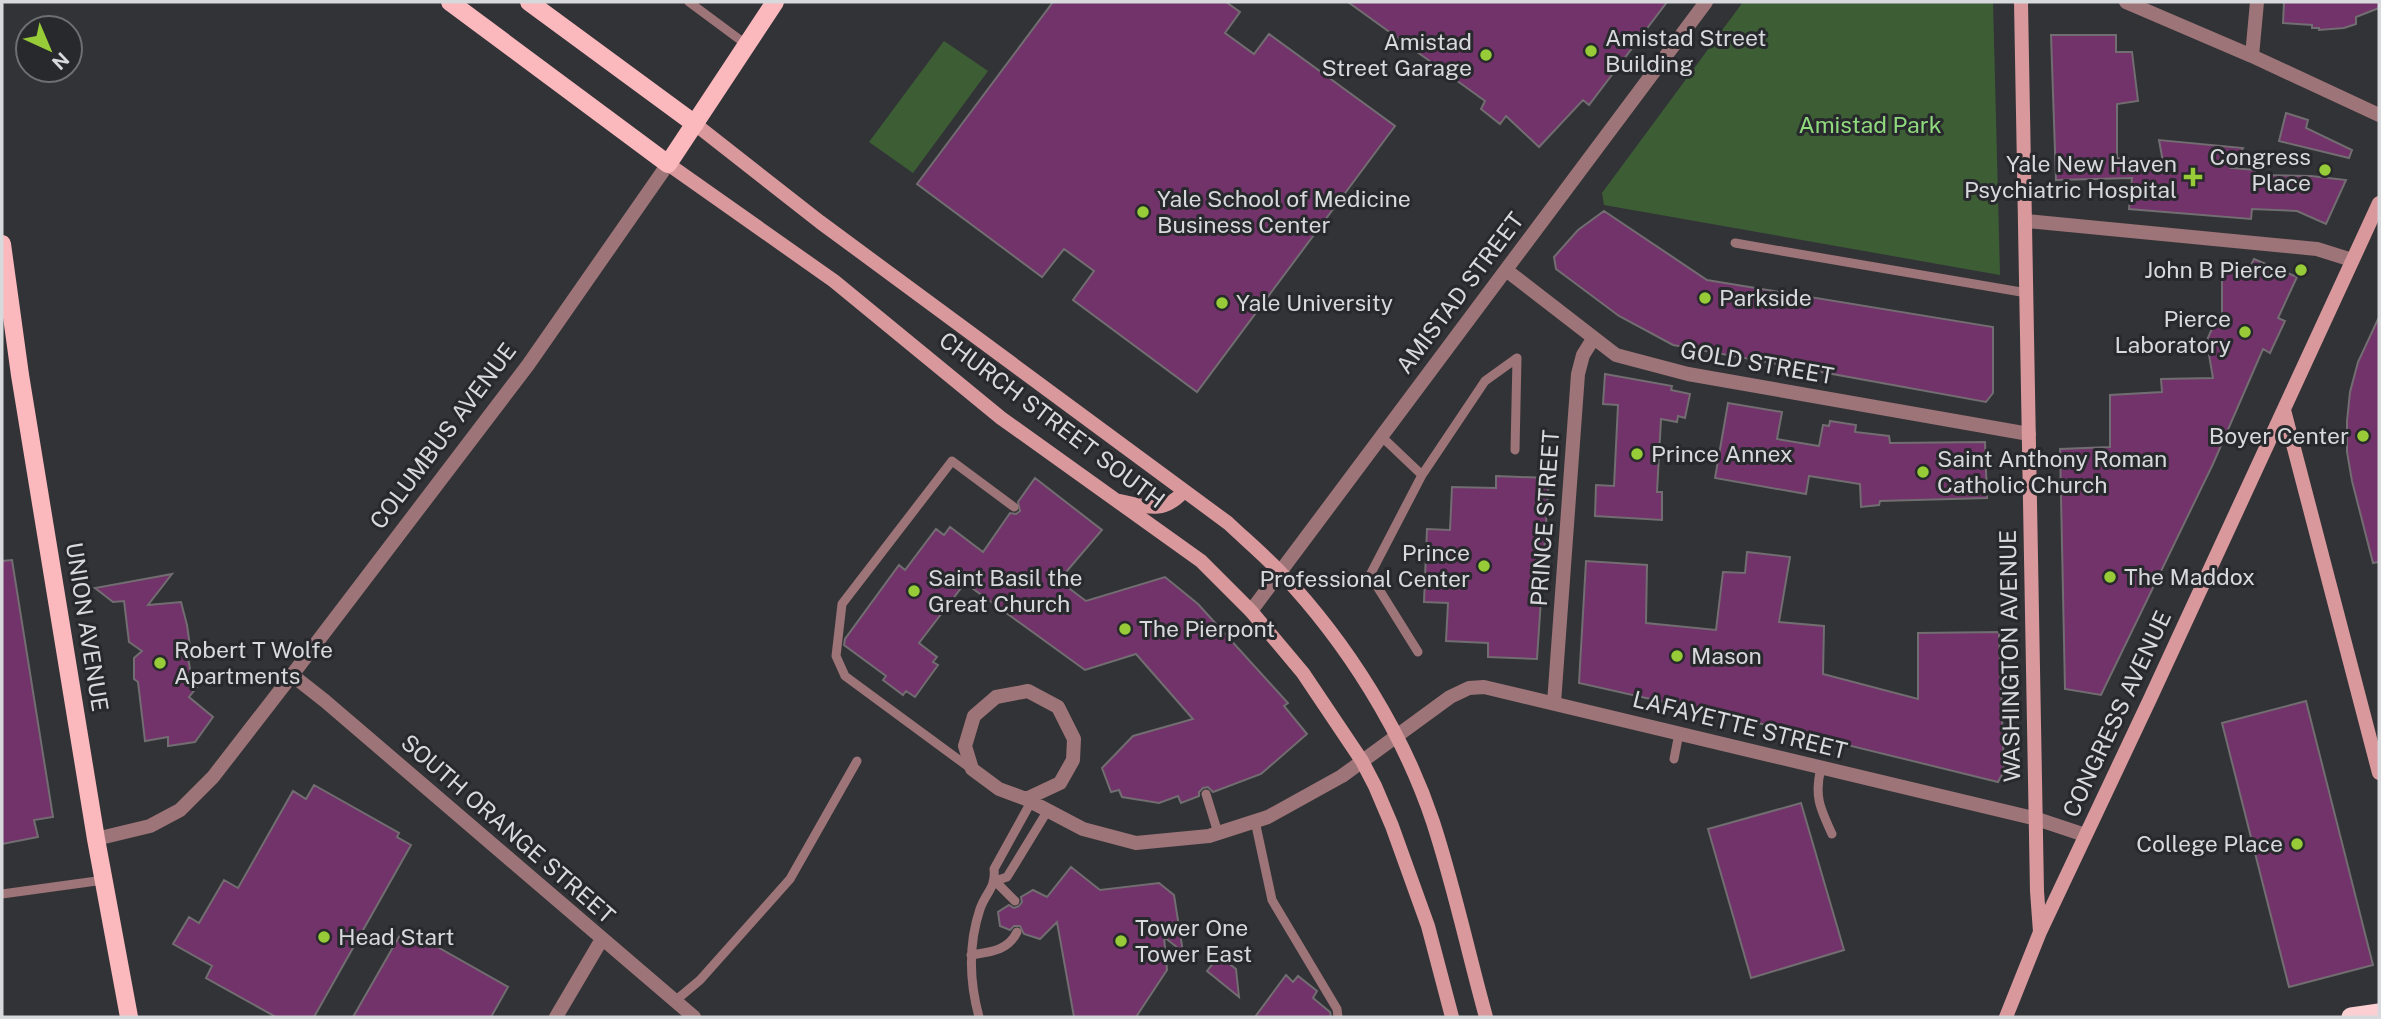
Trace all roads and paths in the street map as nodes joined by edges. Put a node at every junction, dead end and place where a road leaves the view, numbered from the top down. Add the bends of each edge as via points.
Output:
1 (450, 2) edge
2 (529, 2) edge
3 (689, 2) edge
4 (775, 2) edge
5 (1706, 2) edge
6 (2021, 2) edge
7 (2126, 2) edge
8 (2258, 2) edge
9 (747, 45) junction
10 (2252, 56) junction
11 (2379, 116) edge
12 (695, 124) junction
13 (668, 163) junction
14 (2379, 203) edge
15 (2026, 222) junction
16 (1735, 243) dead end
17 (2, 244) edge
18 (2352, 260) junction
19 (1506, 270) junction
20 (2027, 293) junction
21 (1593, 339) junction
22 (2284, 410) junction
23 (2029, 434) junction
24 (1382, 437) junction
25 (1515, 450) dead end
26 (1422, 474) junction
27 (1184, 491) junction
28 (1115, 500) junction
29 (1014, 507) dead end
30 (1282, 573) junction
31 (1251, 611) junction
32 (1418, 652) dead end
33 (292, 675) junction
34 (1554, 703) junction
35 (1679, 733) junction
36 (1396, 737) junction
37 (1674, 759) dead end
38 (857, 761) dead end
39 (1362, 761) junction
40 (1821, 768) junction
41 (972, 769) junction
42 (2379, 773) edge
43 (1206, 794) dead end
44 (1028, 800) junction
45 (1048, 810) junction
46 (2037, 819) junction
47 (1255, 821) junction
48 (1218, 833) junction
49 (1832, 834) dead end
50 (2085, 835) junction
51 (96, 839) junction
52 (104, 880) junction
53 (995, 881) junction
54 (2, 894) edge
55 (1015, 901) dead end
56 (1017, 932) dead end
57 (2040, 932) junction
58 (602, 939) junction
59 (971, 955) junction
60 (675, 1001) junction
61 (2379, 1013) edge
62 (130, 1017) edge
63 (556, 1017) edge
64 (694, 1017) edge
65 (979, 1017) edge
66 (1338, 1017) edge
67 (1452, 1017) edge
68 (1486, 1017) edge
69 (2006, 1017) edge
70 (2351, 1017) edge

1 - 13 main road, CHURCH STREET SOUTH
2 - 12 main road, CHURCH STREET SOUTH
3 - 9 lane
4 - 9 main road, COLUMBUS AVENUE
5 - 19 street, AMISTAD STREET
6 - 15 main road, WASHINGTON AVENUE
7 - 10 street
8 - 10 street
9 - 12 main road, COLUMBUS AVENUE
10 - 11 street
12 - 13 main road, COLUMBUS AVENUE
12 - 27 main road, CHURCH STREET SOUTH
13 - 28 main road, CHURCH STREET SOUTH via 834,281 1001,418
13 - 33 street, COLUMBUS AVENUE via 528,365
14 - 18 main road, CONGRESS AVENUE
15 - 18 street via 2317,248
15 - 20 main road, WASHINGTON AVENUE
16 - 20 lane
17 - 51 main road, UNION AVENUE
18 - 22 main road, CONGRESS AVENUE
19 - 21 street, GOLD STREET
19 - 24 street, AMISTAD STREET
20 - 23 main road, WASHINGTON AVENUE
21 - 23 street, GOLD STREET via 1616,355 1688,374
21 - 34 street, PRINCE STREET via 1578,374
22 - 42 main road
22 - 50 main road, CONGRESS AVENUE
23 - 46 main road, WASHINGTON AVENUE
24 - 26 lane
24 - 30 street, AMISTAD STREET
25 - 26 lane via 1517,358 1485,381
26 - 32 lane via 1370,575
27 - 28 main road via 1164,506
27 - 30 main road, CHURCH STREET SOUTH via 1228,523
28 - 31 main road, CHURCH STREET SOUTH via 1201,561
29 - 41 lane via 952,461 842,604 836,656 845,676
30 - 31 street, AMISTAD STREET
30 - 36 main road, CHURCH STREET SOUTH via 1331,631
31 - 39 main road, CHURCH STREET SOUTH via 1303,673
33 - 51 street, COLUMBUS AVENUE via 213,777 180,810 150,826
33 - 58 street, SOUTH ORANGE STREET
34 - 35 street, LAFAYETTE STREET
34 - 36 street, LAFAYETTE STREET via 1484,687 1469,688
35 - 37 lane
35 - 40 street, LAFAYETTE STREET
36 - 39 street, LAFAYETTE STREET
36 - 68 main road, CHURCH STREET SOUTH via 1433,821
38 - 60 lane via 790,879 700,980
39 - 47 street, LAFAYETTE STREET
39 - 67 main road, CHURCH STREET SOUTH via 1392,826 1428,926
40 - 46 street, LAFAYETTE STREET
40 - 49 lane via 1816,786 1819,806
41 - 44 street via 999,789
41 - 44 street via 965,746 974,716 996,697 1028,691 1058,707 1074,738 1073,760 1060,783
43 - 48 lane
44 - 45 street, LAFAYETTE STREET
44 - 53 lane via 994,869
45 - 48 street, LAFAYETTE STREET via 1083,829 1136,843
45 - 53 lane via 1007,877
46 - 50 street, LAFAYETTE STREET
46 - 57 main road, WASHINGTON AVENUE
47 - 48 street, LAFAYETTE STREET
47 - 66 lane via 1272,900
50 - 57 main road, CONGRESS AVENUE
51 - 52 main road, UNION AVENUE
52 - 54 lane
52 - 62 main road, UNION AVENUE
53 - 55 lane
53 - 59 lane via 981,906
56 - 59 lane via 1003,948
57 - 69 main road, CONGRESS AVENUE
58 - 60 street, SOUTH ORANGE STREET
58 - 63 street
59 - 65 lane
60 - 64 street, SOUTH ORANGE STREET
61 - 70 highway

